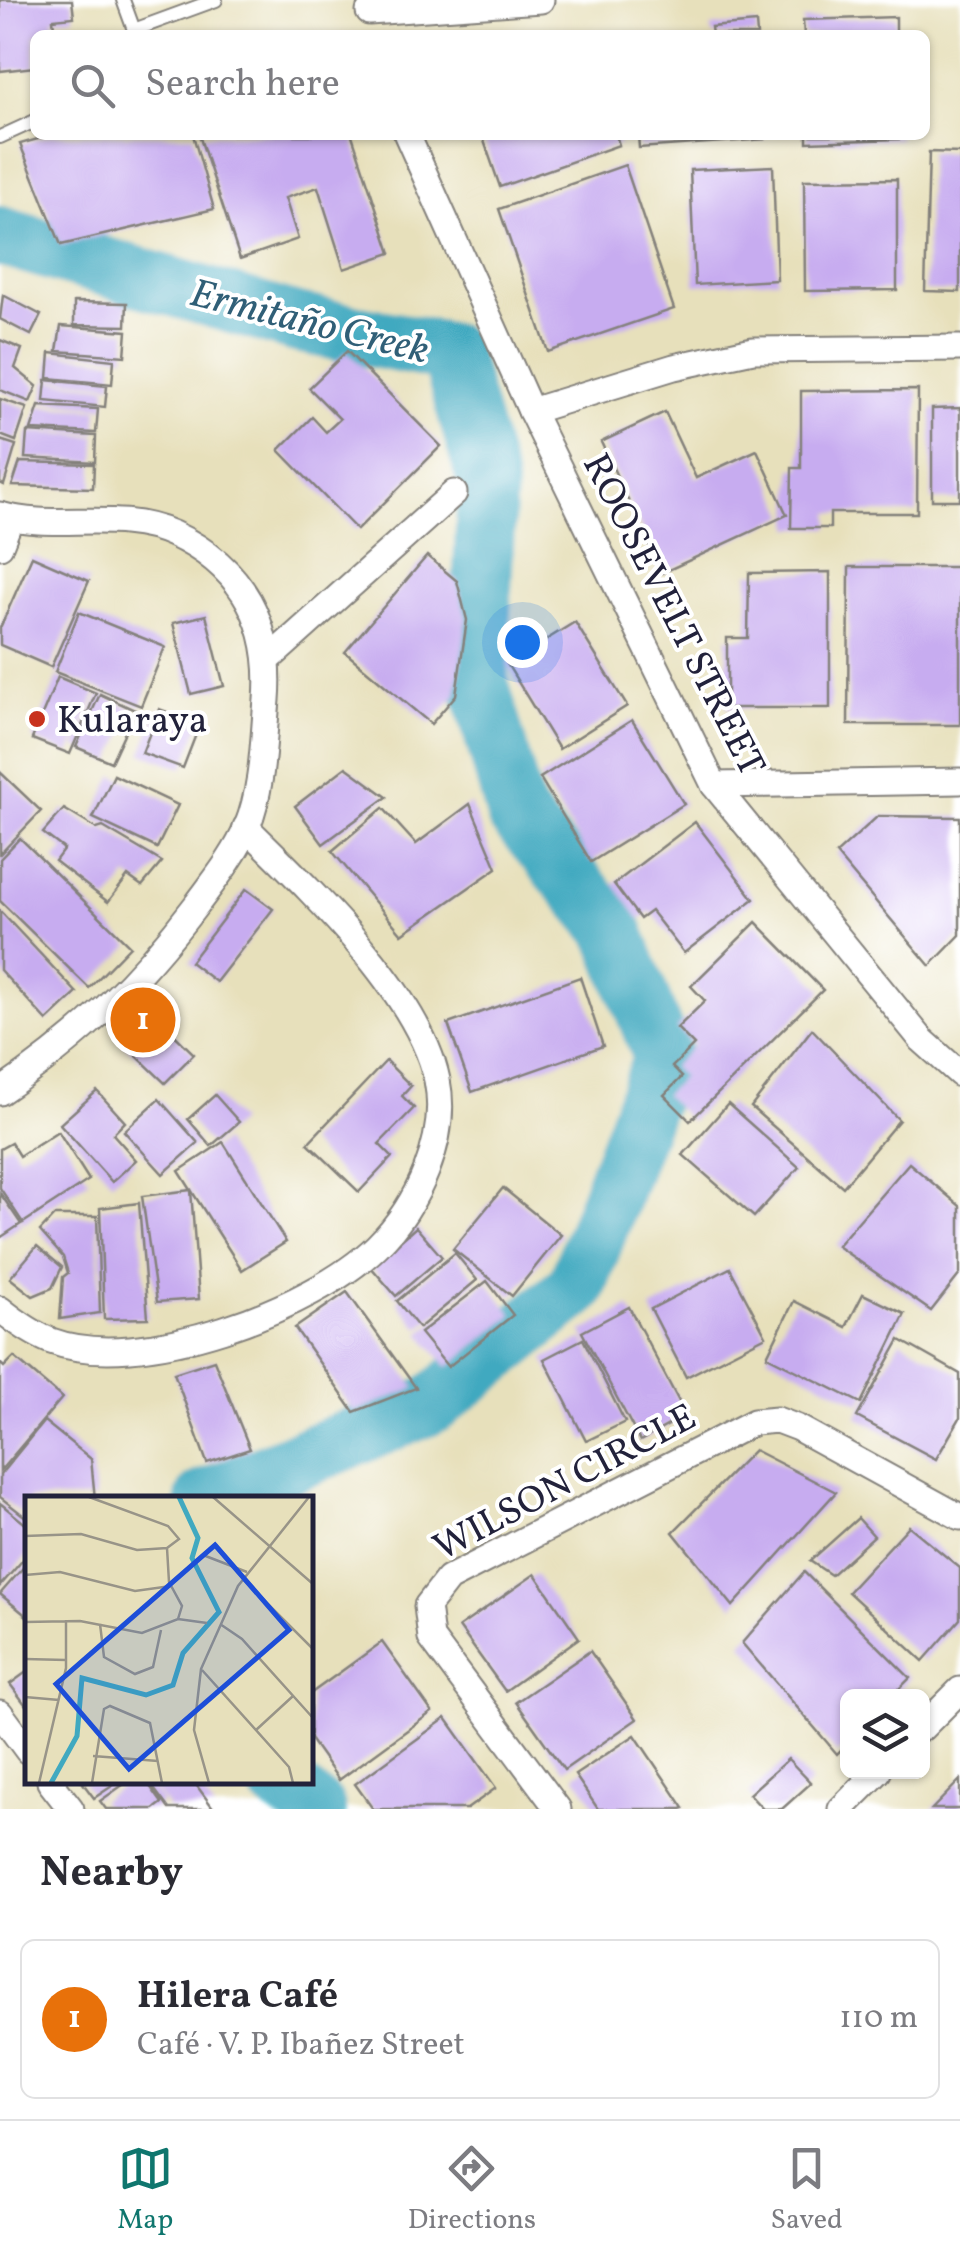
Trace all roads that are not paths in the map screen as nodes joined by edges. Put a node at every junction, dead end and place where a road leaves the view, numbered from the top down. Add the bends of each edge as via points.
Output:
1 (123, 0) edge
2 (216, 0) edge
3 (541, 0) edge
4 (370, 16) edge
5 (133, 30) edge
6 (141, 30) edge
7 (30, 123) edge
8 (0, 137) edge
9 (410, 140) edge
10 (960, 348) edge
11 (531, 411) junction
12 (454, 493) dead end
13 (6, 516) edge
14 (0, 546) edge
15 (270, 658) junction
16 (960, 781) edge
17 (714, 785) junction
18 (246, 827) junction
19 (960, 1074) edge
20 (0, 1092) edge
21 (0, 1309) edge
22 (960, 1517) edge
23 (960, 1690) edge
24 (0, 1714) edge
25 (930, 1720) edge
26 (25, 1746) edge
27 (871, 1779) edge
28 (52, 1784) edge
29 (71, 1809) edge
30 (558, 1809) edge
31 (841, 1809) edge

1 - 5 lane
2 - 6 lane
3 - 4 street
7 - 8 lane
9 - 11 street, ROOSEVELT STREET
10 - 11 street via 753,350
11 - 17 street, ROOSEVELT STREET
12 - 15 street
13 - 14 street
13 - 15 street via 132,521 172,534 234,579 255,609
15 - 18 street via 261,768
16 - 17 street
17 - 19 street, ROOSEVELT STREET via 922,1040
18 - 20 street via 149,966 98,1020
18 - 21 street via 339,922 422,1040 438,1082 426,1174 379,1245 350,1269 217,1331 154,1347 99,1349 53,1342
22 - 30 street, WILSON CIRCLE via 798,1428 777,1420 754,1422 448,1579 427,1606 432,1638
23 - 25 street
24 - 26 street
27 - 31 street
28 - 29 street

